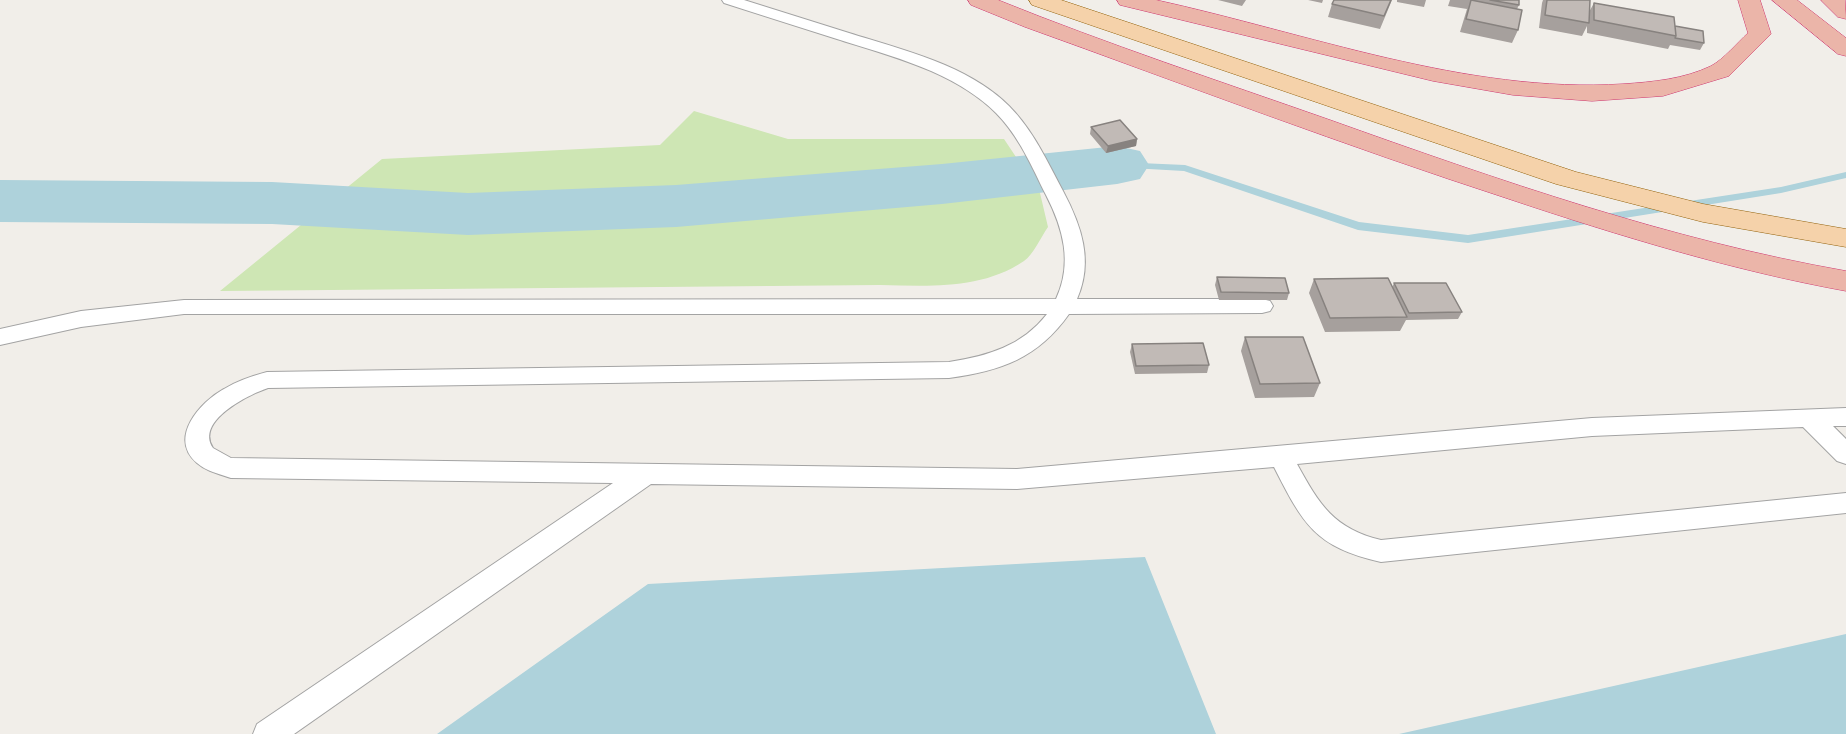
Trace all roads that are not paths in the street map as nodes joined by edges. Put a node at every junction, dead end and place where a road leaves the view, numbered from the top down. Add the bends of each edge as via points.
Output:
1 (729, 0) edge
2 (979, 0) edge
3 (1040, 0) edge
4 (1077, 0) edge
5 (1128, 0) edge
6 (1749, 0) edge
7 (1783, 0) edge
8 (1832, 0) edge
9 (1846, 12) edge
10 (1846, 49) edge
11 (1430, 125) junction
12 (1846, 222) edge
13 (1846, 238) edge
14 (1846, 281) edge
15 (1064, 306) junction
16 (1262, 306) edge
17 (0, 337) edge
18 (1809, 417) junction
19 (1846, 417) edge
20 (1846, 454) edge
21 (1281, 457) junction
22 (646, 474) junction
23 (1846, 503) edge
24 (268, 734) edge

1 - 15 lane via 909,57 957,77 987,96 1030,145 1067,219 1075,250 1073,279
2 - 14 highway via 1476,180 1671,242
3 - 11 main road
4 - 11 main road
5 - 6 highway via 1371,61 1505,87 1581,93 1660,88 1725,69 1741,58 1760,34
7 - 10 highway
8 - 9 highway
11 - 12 main road via 1635,182 1745,206
11 - 13 main road via 1566,178 1764,225
15 - 16 lane
15 - 17 lane via 184,307 81,319
15 - 22 lane via 1037,338 1012,354 983,365 949,369 267,380 244,388 215,407 201,425 197,444 200,454 212,463 231,468
18 - 19 lane
18 - 20 lane
18 - 21 lane via 1591,427
21 - 22 lane via 1017,479
21 - 23 lane via 1312,515 1325,529 1361,548 1381,551
22 - 24 lane

